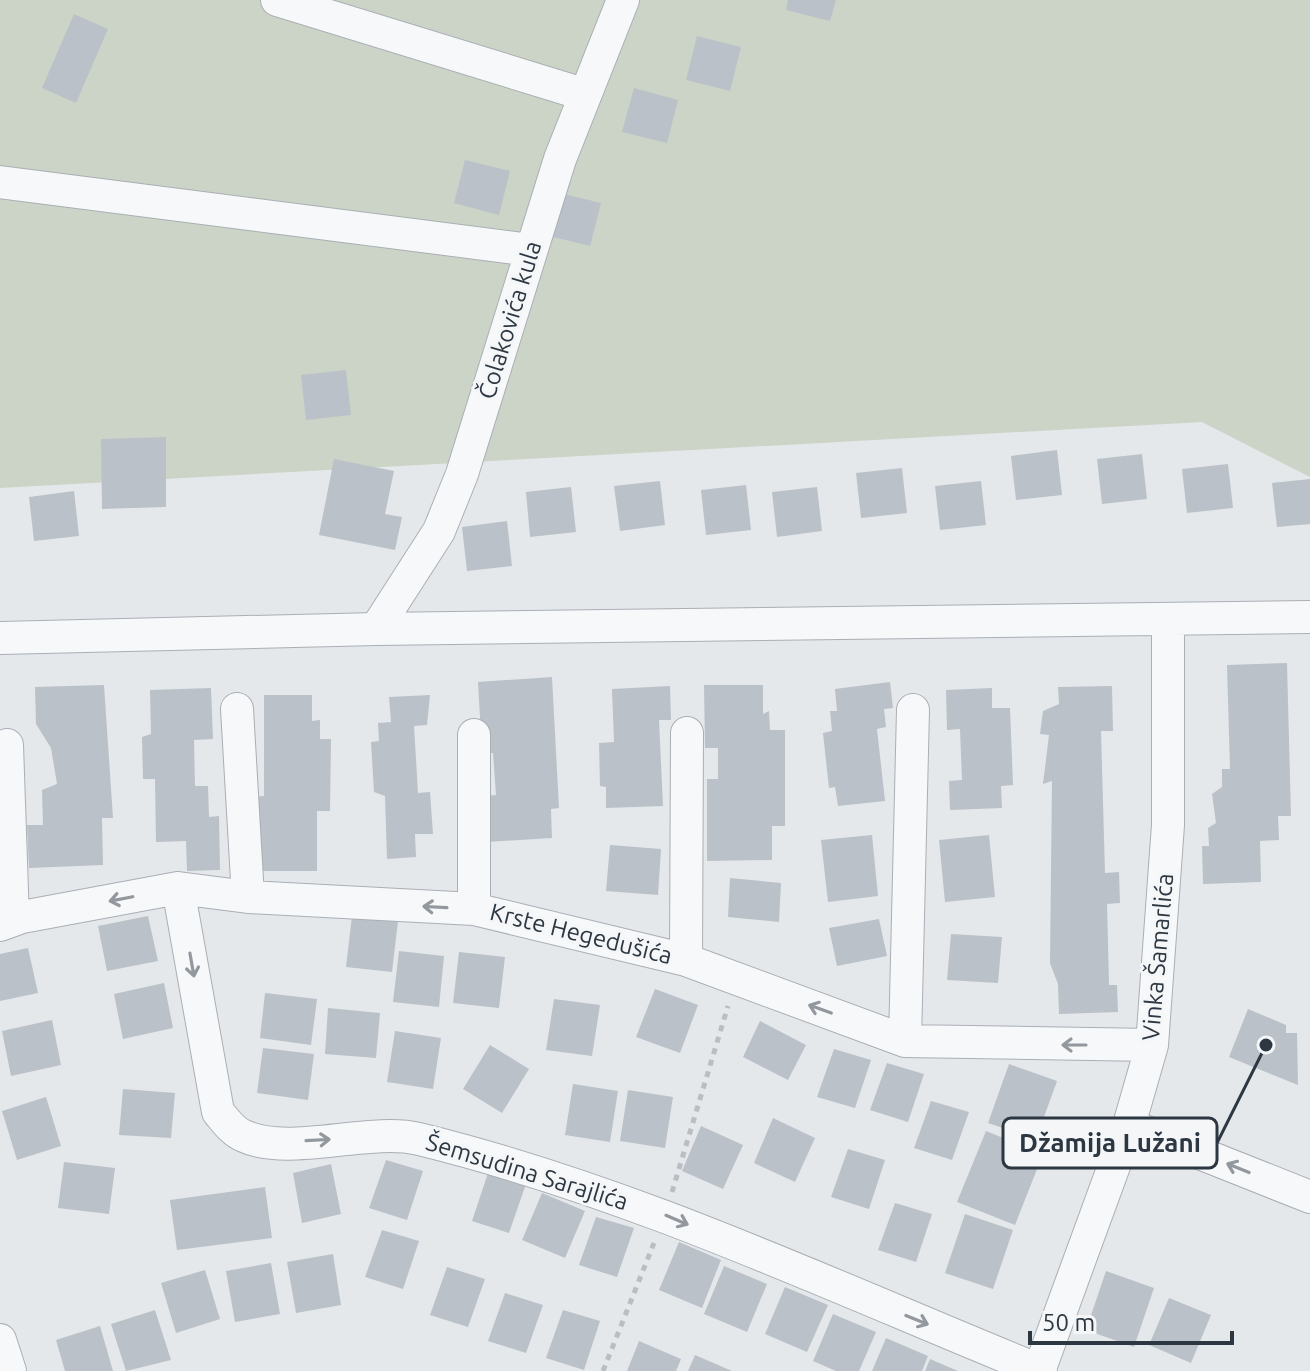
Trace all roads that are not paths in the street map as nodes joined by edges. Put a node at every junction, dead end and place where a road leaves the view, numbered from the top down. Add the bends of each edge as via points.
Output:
1 (277, 0) edge
2 (623, 0) edge
3 (583, 94) junction
4 (0, 182) edge
5 (531, 250) junction
6 (1310, 617) edge
7 (1168, 619) junction
8 (376, 629) junction
9 (0, 638) edge
10 (237, 709) dead end
11 (913, 710) dead end
12 (687, 733) dead end
13 (474, 735) dead end
14 (7, 745) dead end
15 (178, 888) junction
16 (248, 897) junction
17 (474, 909) junction
18 (7, 923) edge
19 (686, 960) junction
20 (905, 1041) junction
21 (1152, 1045) junction
22 (1129, 1125) junction
23 (1310, 1197) edge
24 (0, 1340) edge
25 (10, 1371) edge
26 (1040, 1371) edge

1 - 3 street
2 - 3 street, Čolakovića kula
3 - 5 street, Čolakovića kula
4 - 5 street
5 - 8 street, Čolakovića kula via 462,474 439,531
6 - 7 street
7 - 8 street
7 - 21 street, Vinka Šamarlića via 1168,825
8 - 9 street
10 - 16 street
11 - 20 street
12 - 19 street
13 - 17 street
14 - 18 street
15 - 16 street, Krste Hegedušića
15 -> 18 street, Krste Hegedušića
15 -> 26 street, Šemsudina Sarajlića via 218,1112 244,1136 274,1143 414,1138 568,1181 665,1214
17 -> 16 street, Krste Hegedušića
17 - 19 street, Krste Hegedušića
20 -> 19 street, Krste Hegedušića
21 -> 20 street, Krste Hegedušića
21 - 22 street, Vinka Šamarlića
23 -> 22 street
22 - 26 street, Vinka Šamarlića
24 - 25 street

